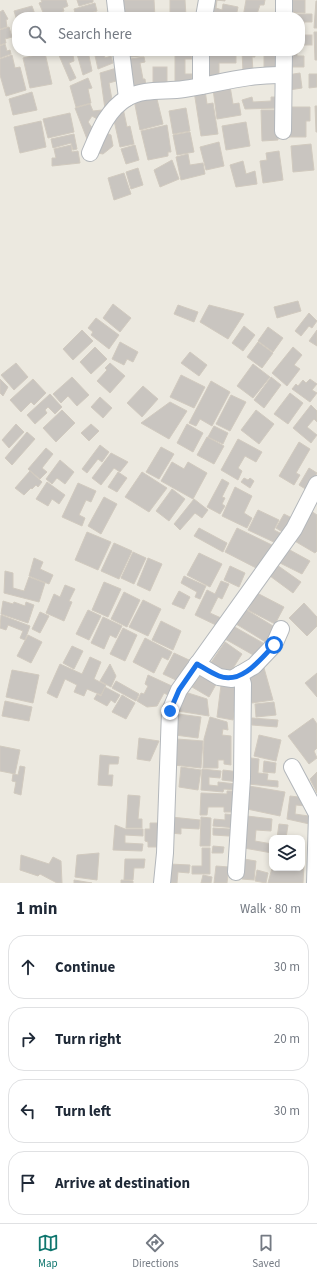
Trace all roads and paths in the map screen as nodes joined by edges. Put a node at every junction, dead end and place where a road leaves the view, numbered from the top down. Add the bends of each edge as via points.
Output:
1 (115, 0) edge
2 (207, 0) edge
3 (284, 0) edge
4 (116, 12) edge
5 (205, 12) edge
6 (284, 12) edge
7 (122, 56) edge
8 (201, 56) edge
9 (284, 56) edge
10 (283, 75) junction
11 (201, 86) junction
12 (127, 98) junction
13 (283, 131) dead end
14 (90, 153) dead end
15 (317, 484) edge
16 (281, 629) dead end
17 (197, 664) junction
18 (240, 674) junction
19 (292, 767) dead end
20 (317, 827) edge
21 (236, 872) dead end
22 (162, 883) edge
23 (314, 883) edge

1 - 4 street
2 - 5 street
3 - 6 street
7 - 12 street
8 - 11 street
9 - 10 street
10 - 11 street via 246,77
10 - 13 street
11 - 12 street via 182,90 150,91
12 - 14 street via 104,119
15 - 17 street via 294,529
16 - 18 street via 274,645 254,666
17 - 18 street via 219,677 232,679
17 - 22 street via 179,690 170,711
18 - 21 street via 243,684 242,778
19 - 20 street via 317,814
20 - 23 street

